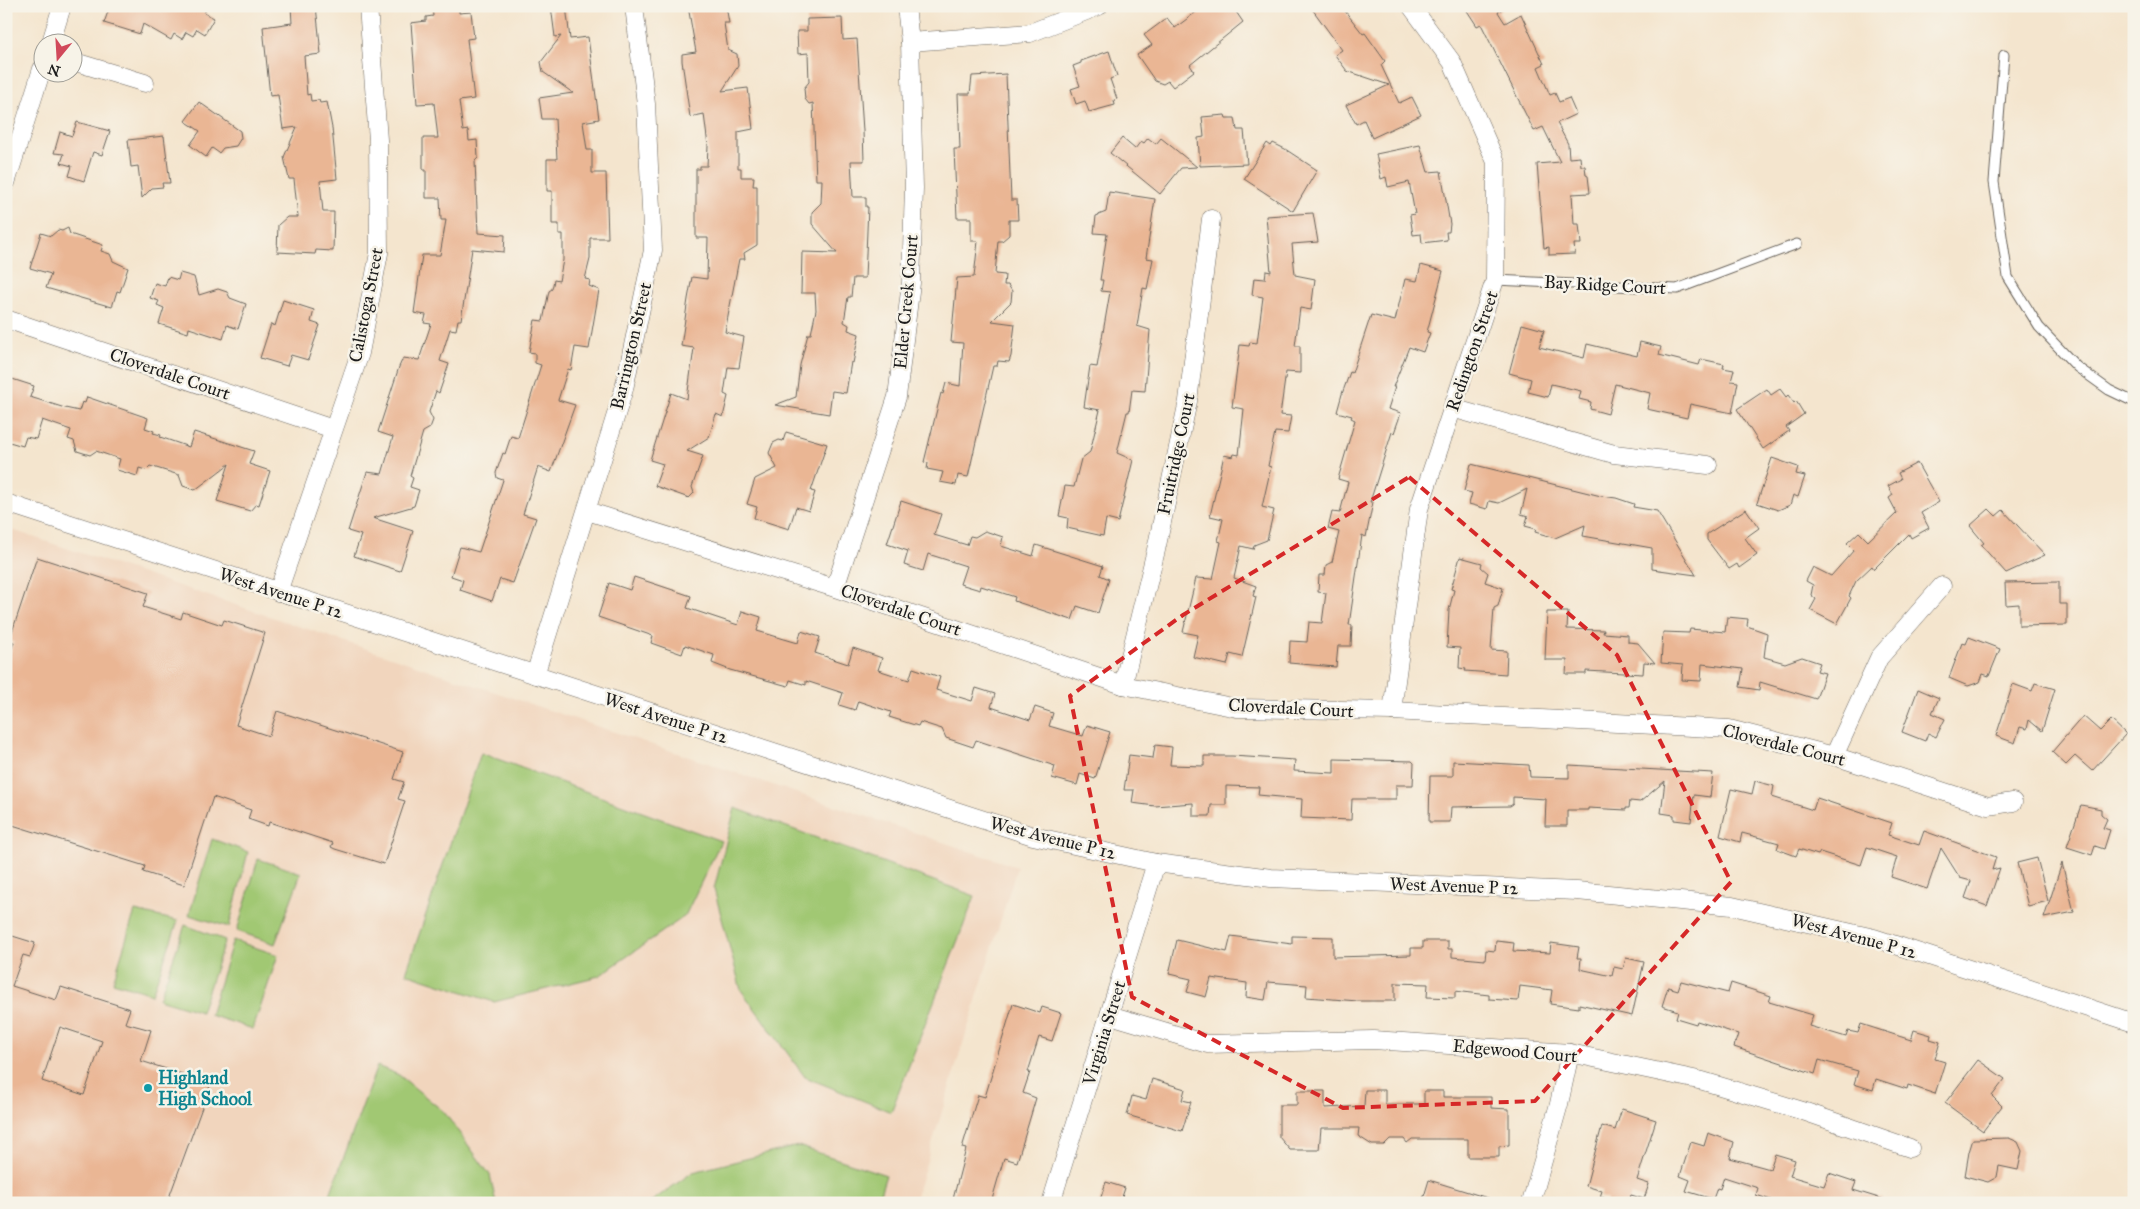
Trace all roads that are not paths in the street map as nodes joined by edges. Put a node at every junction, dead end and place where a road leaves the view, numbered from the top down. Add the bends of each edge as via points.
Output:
1 (62, 6) edge
2 (368, 6) edge
3 (634, 6) edge
4 (906, 6) edge
5 (1099, 6) edge
6 (1411, 6) edge
7 (54, 32) edge
8 (910, 42) junction
9 (2004, 54) dead end
10 (82, 63) edge
11 (38, 82) edge
12 (144, 83) dead end
13 (6, 183) edge
14 (1211, 219) dead end
15 (1797, 244) dead end
16 (1495, 280) junction
17 (6, 319) edge
18 (2134, 402) edge
19 (1452, 408) junction
20 (333, 429) junction
21 (1708, 465) dead end
22 (6, 503) edge
23 (587, 511) junction
24 (1942, 586) dead end
25 (835, 588) junction
26 (278, 592) junction
27 (535, 675) junction
28 (1123, 685) junction
29 (1392, 712) junction
30 (1834, 756) junction
31 (2013, 802) dead end
32 (1156, 863) junction
33 (1110, 1015) junction
34 (2132, 1018) edge
35 (1570, 1053) junction
36 (1910, 1148) dead end
37 (1051, 1203) edge
38 (1531, 1203) edge

1 - 7 street
2 - 20 street, Calistoga Street via 378,140 379,253 360,353
3 - 23 street, Barrington Street via 646,104 653,250 624,389
4 - 8 street, Elder Creek Court
5 - 8 street via 1030,33
6 - 16 street, Redington Street via 1452,62 1496,162
8 - 25 street, Elder Creek Court via 914,188 911,283 897,397
9 - 18 lane via 1994,182 2008,277 2039,327 2077,367 2109,390
10 - 12 street
11 - 13 street
14 - 28 street, Fruitridge Court via 1188,401
15 - 16 lane, Bay Ridge Court via 1677,289
16 - 19 street, Redington Street
17 - 20 street, Cloverdale Court
19 - 21 street via 1614,454
19 - 29 street, Redington Street via 1419,509
20 - 26 street, Calistoga Street
22 - 26 street, West Avenue P 12
23 - 25 street, Cloverdale Court
23 - 27 street, Barrington Street
24 - 30 street via 1879,658
25 - 28 street, Cloverdale Court
26 - 27 street, West Avenue P 12
27 - 32 street, West Avenue P 12 via 1033,836
28 - 29 street, Cloverdale Court via 1237,708
29 - 30 street, Cloverdale Court via 1729,729
30 - 31 street, Cloverdale Court via 1988,806
32 - 33 street, Virginia Street
32 - 34 street, West Avenue P 12 via 1271,878 1578,891 1732,906 1874,938
33 - 35 street, Edgewood Court via 1207,1044 1373,1040
33 - 37 street, Virginia Street
35 - 36 street, Edgewood Court via 1703,1081
35 - 38 street

